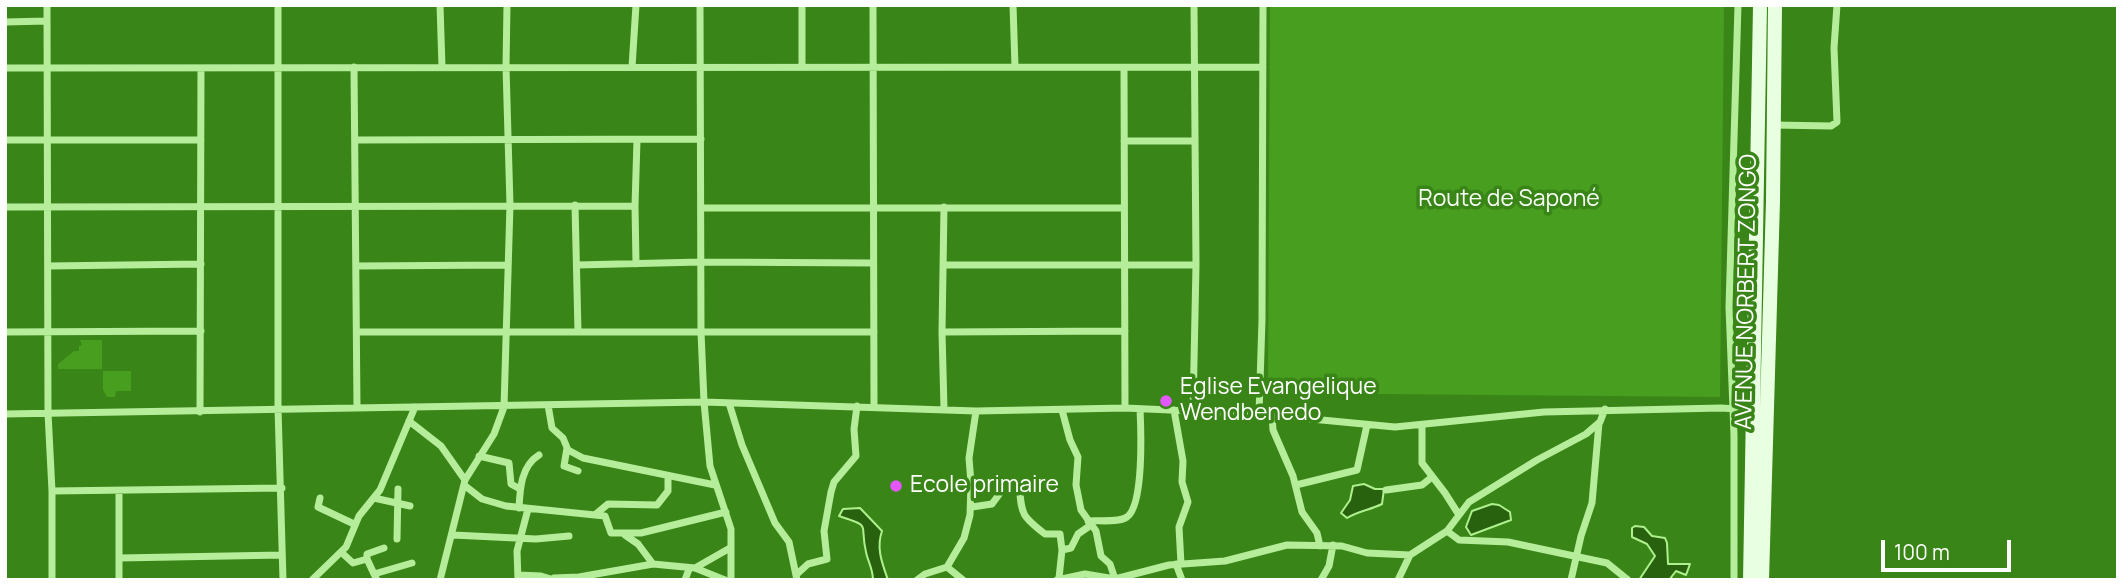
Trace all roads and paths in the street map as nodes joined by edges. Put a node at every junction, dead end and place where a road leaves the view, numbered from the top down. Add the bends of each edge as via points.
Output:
1 (47, 5) edge
2 (278, 5) edge
3 (440, 5) edge
4 (507, 5) edge
5 (636, 5) edge
6 (701, 5) edge
7 (802, 5) edge
8 (873, 5) edge
9 (1013, 5) edge
10 (1195, 5) edge
11 (1263, 5) edge
12 (1738, 5) edge
13 (1760, 5) edge
14 (1775, 5) edge
15 (1837, 5) edge
16 (47, 20) junction
17 (5, 22) edge
18 (1263, 66) junction
19 (278, 67) junction
20 (354, 67) junction
21 (442, 67) junction
22 (506, 67) junction
23 (632, 67) junction
24 (701, 67) junction
25 (802, 67) junction
26 (1015, 67) junction
27 (5, 68) edge
28 (48, 68) junction
29 (201, 68) junction
30 (874, 68) junction
31 (1124, 68) junction
32 (1195, 68) junction
33 (1774, 125) junction
34 (509, 138) junction
35 (701, 139) junction
36 (5, 140) edge
37 (48, 140) junction
38 (201, 140) junction
39 (355, 140) junction
40 (637, 140) junction
41 (1124, 141) junction
42 (1195, 141) junction
43 (510, 205) junction
44 (575, 205) junction
45 (278, 206) junction
46 (356, 206) junction
47 (635, 206) junction
48 (5, 207) edge
49 (48, 207) junction
50 (201, 207) junction
51 (701, 208) junction
52 (874, 208) junction
53 (944, 208) junction
54 (1124, 208) junction
55 (702, 262) junction
56 (873, 263) junction
57 (201, 264) junction
58 (636, 264) junction
59 (48, 265) junction
60 (508, 265) junction
61 (576, 265) junction
62 (943, 265) junction
63 (1124, 265) junction
64 (1196, 265) junction
65 (356, 266) junction
66 (201, 331) junction
67 (1125, 331) junction
68 (5, 332) edge
69 (48, 332) junction
70 (357, 332) junction
71 (508, 332) junction
72 (578, 332) junction
73 (701, 332) junction
74 (874, 332) junction
75 (942, 332) junction
76 (704, 402) junction
77 (729, 402) junction
78 (548, 405) junction
79 (857, 406) junction
80 (874, 406) junction
81 (357, 407) junction
82 (415, 407) junction
83 (504, 407) junction
84 (278, 408) junction
85 (1125, 408) junction
86 (1733, 408) junction
87 (1140, 409) junction
88 (1605, 409) junction
89 (944, 410) junction
90 (1062, 410) junction
91 (1174, 410) junction
92 (976, 411) junction
93 (1193, 411) junction
94 (1760, 411) junction
95 (200, 412) junction
96 (48, 413) junction
97 (5, 414) edge
98 (1259, 414) junction
99 (1272, 415) junction
100 (409, 421) junction
101 (1600, 422) junction
102 (1367, 425) junction
103 (1422, 425) junction
104 (567, 448) junction
105 (539, 455) dead end
106 (480, 456) junction
107 (578, 471) dead end
108 (668, 476) junction
109 (1432, 477) junction
110 (464, 482) junction
111 (715, 485) junction
112 (1296, 485) junction
113 (282, 488) junction
114 (398, 489) dead end
115 (520, 489) junction
116 (1386, 490) dead end
117 (52, 491) junction
118 (120, 491) junction
119 (320, 498) dead end
120 (374, 498) junction
121 (398, 503) junction
122 (410, 506) dead end
123 (519, 508) junction
124 (972, 508) junction
125 (528, 509) junction
126 (726, 512) junction
127 (596, 514) junction
128 (1459, 515) junction
129 (1090, 523) junction
130 (354, 524) junction
131 (1447, 531) junction
132 (453, 535) junction
133 (625, 535) junction
134 (569, 536) dead end
135 (397, 538) dead end
136 (520, 539) junction
137 (1332, 545) junction
138 (1320, 546) junction
139 (384, 548) dead end
140 (730, 548) junction
141 (1062, 550) junction
142 (341, 552) junction
143 (282, 555) junction
144 (1410, 555) junction
145 (119, 558) junction
146 (1576, 558) junction
147 (367, 559) junction
148 (412, 563) dead end
149 (653, 564) junction
150 (1179, 564) junction
151 (947, 567) junction
152 (692, 569) junction
153 (630, 574) edge
154 (376, 577) edge
155 (518, 577) edge
156 (797, 577) edge
157 (554, 579) edge
158 (1058, 579) edge
159 (1115, 579) edge
160 (52, 580) edge
161 (119, 580) edge
162 (283, 580) edge
163 (312, 580) edge
164 (440, 580) edge
165 (685, 580) edge
166 (725, 580) edge
167 (731, 580) edge
168 (917, 580) edge
169 (964, 580) edge
170 (1182, 580) edge
171 (1321, 580) edge
172 (1398, 580) edge
173 (1571, 580) edge
174 (1628, 580) edge
175 (1734, 580) edge
176 (1750, 580) edge
177 (1762, 580) edge

1 - 16 street
2 - 19 street
3 - 21 street
4 - 22 street
5 - 23 street
6 - 24 street
7 - 25 street
8 - 30 street
9 - 26 street
10 - 32 street
11 - 18 street
12 - 86 street via 1729,307
13 - 94 main road, AVENUE NORBERT ZONGO via 1754,351
14 - 33 main road, AVENUE NORBERT ZONGO
15 - 33 street via 1837,122 1831,126
16 - 17 street
16 - 28 street
18 - 32 street
18 - 98 street
19 - 20 street
19 - 29 street
19 - 45 street
20 - 21 street
20 - 39 street
21 - 22 street
22 - 23 street
22 - 34 street
23 - 24 street
24 - 25 street
24 - 35 street
25 - 30 street
26 - 30 street
26 - 31 street
27 - 28 street
28 - 29 street
28 - 37 street
29 - 38 street
30 - 52 street
31 - 32 street
31 - 41 street
32 - 42 street
33 - 94 main road, AVENUE NORBERT ZONGO
34 - 39 street
34 - 40 street
34 - 43 street
35 - 40 street
35 - 51 street
36 - 37 street
37 - 38 street
37 - 49 street
38 - 50 street
39 - 46 street
40 - 47 street
41 - 42 street
41 - 54 street
42 - 64 street
43 - 44 street
43 - 46 street
43 - 60 street
44 - 47 street
44 - 61 street
45 - 46 street
45 - 50 street
45 - 84 street
46 - 65 street
47 - 58 street
48 - 49 street
49 - 50 street
49 - 59 street
50 - 57 street
51 - 52 street
51 - 55 street
52 - 53 street
52 - 56 street
53 - 54 street
53 - 62 street
54 - 63 street
55 - 56 street
55 - 58 street
55 - 73 street
56 - 74 street
57 - 59 street
57 - 66 street
58 - 61 street
59 - 69 street
60 - 65 street
60 - 71 street
61 - 72 street
62 - 63 street
62 - 75 street
63 - 64 street
63 - 67 street
64 - 93 street
65 - 70 street
66 - 69 street
66 - 95 street
67 - 75 street
67 - 85 street
68 - 69 street
69 - 96 street
70 - 71 street
70 - 81 street
71 - 72 street
71 - 83 street
72 - 73 street
73 - 74 street
73 - 76 street
74 - 80 street
75 - 89 street
76 - 77 street
76 - 78 street
76 - 111 street
77 - 79 street
77 - 156 street via 775,523 789,542
78 - 83 street
78 - 104 street via 551,425
79 - 80 street
79 - 156 street via 856,456 831,492 824,531 827,559 810,563
80 - 89 street
81 - 82 street
81 - 84 street
82 - 83 street
82 - 100 street
83 - 106 street
84 - 95 street
84 - 113 street
85 - 87 street
85 - 90 street
86 - 88 street
86 - 94 street
86 - 175 street
87 - 91 street
87 - 129 street via 1133,510 1122,519
88 - 101 street
88 - 103 street via 1504,414
89 - 92 street
90 - 92 street
90 - 129 street via 1078,457 1081,510
91 - 93 street
91 - 150 street via 1188,502 1179,527
92 - 124 street via 968,458
93 - 98 street
94 - 176 main road, AVENUE NORBERT ZONGO
94 - 177 main road, AVENUE NORBERT ZONGO
95 - 96 street
96 - 97 street
96 - 117 street
98 - 99 street
99 - 102 street
99 - 112 street via 1273,430
100 - 110 street via 441,446
100 - 120 street
101 - 128 street via 1475,498
101 - 146 street via 1592,503
102 - 103 street
102 - 112 street via 1357,470
103 - 109 street via 1421,459
104 - 107 street via 564,466
104 - 108 street via 586,459
105 - 115 street via 530,460
106 - 110 street
106 - 115 street via 509,463 511,484
108 - 111 street
108 - 127 street via 668,491 657,505 610,503
109 - 116 street via 1422,485
109 - 128 street
110 - 123 street via 482,499
110 - 132 street
111 - 126 street
112 - 138 street via 1302,512
113 - 118 street
113 - 143 street
114 - 121 street
115 - 123 street
117 - 118 street
117 - 160 street
118 - 145 street
119 - 130 street via 318,507
120 - 121 street
120 - 130 street
121 - 122 street
121 - 135 street
123 - 125 street
124 - 141 street via 992,504 1006,485 1017,480 1023,512 1045,534 1060,534
124 - 151 street via 964,538
125 - 127 street
125 - 136 street
126 - 133 street
126 - 140 street
127 - 133 street via 607,517 610,533
128 - 131 street
129 - 141 street via 1071,548
129 - 159 street
130 - 142 street
131 - 144 street
131 - 146 street via 1458,540 1508,542
132 - 136 street
132 - 164 street
133 - 149 street
134 - 136 street
136 - 155 street
137 - 138 street
137 - 144 street
137 - 171 street
138 - 150 street via 1287,545 1225,561
139 - 147 street via 367,554
140 - 152 street
140 - 167 street
141 - 158 street
142 - 147 street via 353,563
142 - 163 street
143 - 145 street
143 - 162 street
144 - 172 street
145 - 161 street
146 - 173 street
146 - 174 street via 1607,564
147 - 154 street
148 - 154 street
149 - 152 street
149 - 153 street
150 - 159 street
150 - 170 street
151 - 168 street
151 - 169 street
152 - 165 street
152 - 166 street
153 - 157 street via 610,570
155 - 157 street
158 - 159 street via 1086,574

